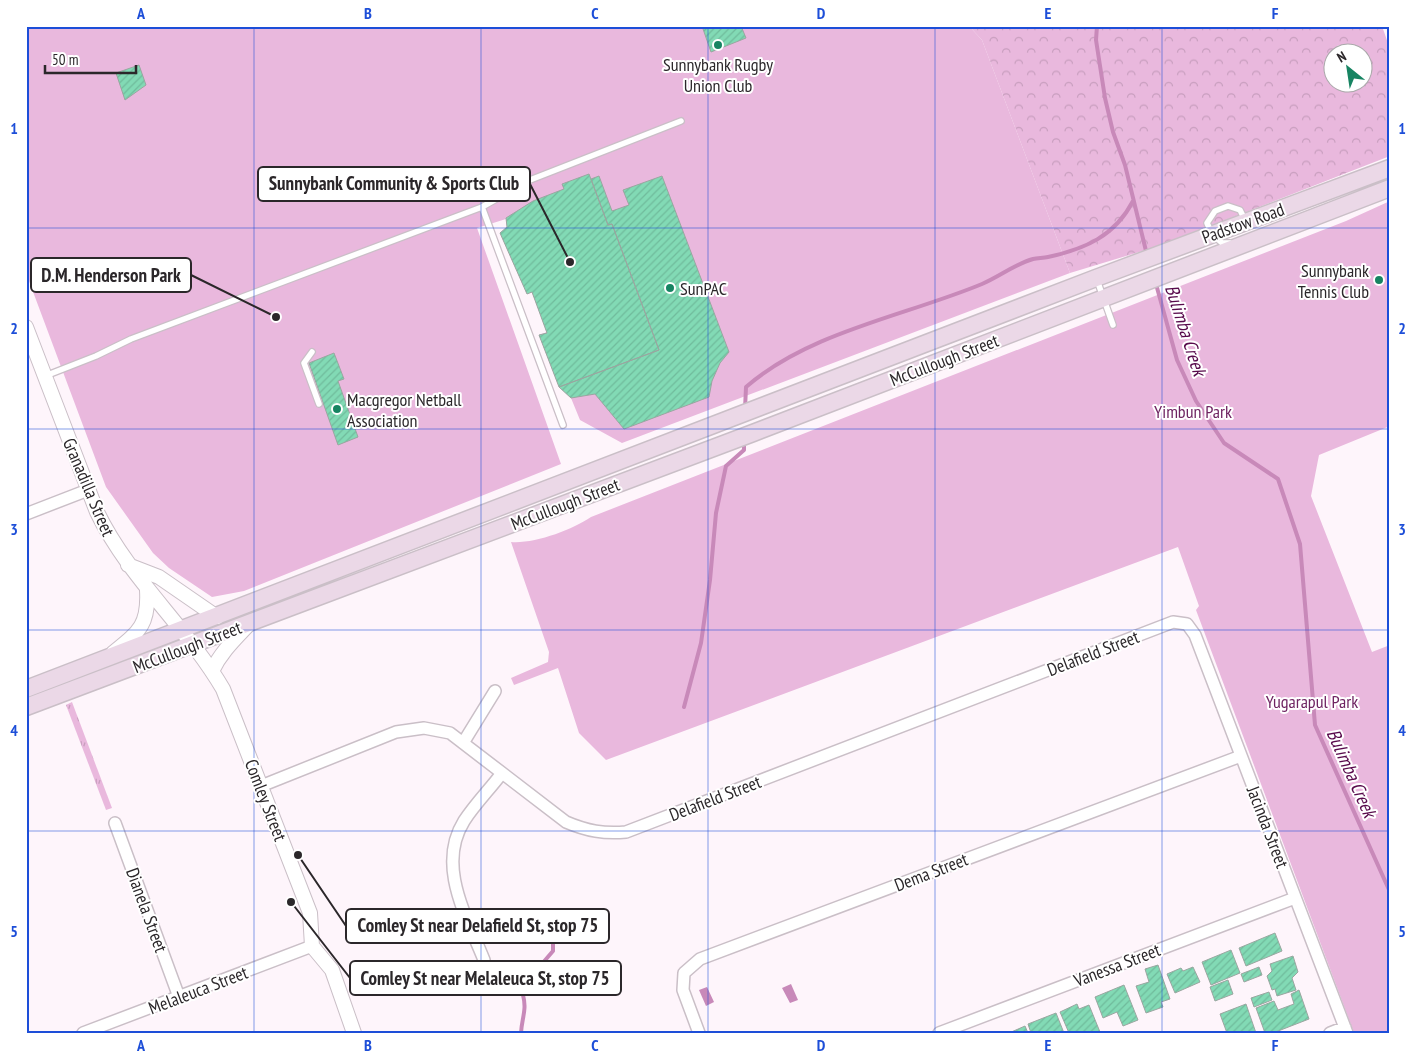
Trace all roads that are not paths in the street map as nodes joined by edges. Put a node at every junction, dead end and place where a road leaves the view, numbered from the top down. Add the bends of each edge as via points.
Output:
1 (681, 122) dead end
2 (1390, 168) edge
3 (1389, 190) edge
4 (482, 207) junction
5 (1212, 234) junction
6 (1245, 244) junction
7 (1096, 278) junction
8 (1104, 299) junction
9 (1114, 325) dead end
10 (28, 335) edge
11 (312, 352) dead end
12 (44, 376) junction
13 (319, 404) dead end
14 (563, 425) dead end
15 (587, 484) junction
16 (88, 490) junction
17 (26, 514) edge
18 (127, 565) junction
19 (147, 590) junction
20 (217, 616) junction
21 (249, 624) junction
22 (1187, 624) joint
23 (180, 631) junction
24 (192, 645) junction
25 (106, 658) junction
26 (212, 671) junction
27 (26, 688) edge
28 (495, 691) dead end
29 (26, 707) edge
30 (463, 743) junction
31 (1241, 756) junction
32 (502, 773) junction
33 (261, 786) junction
34 (115, 823) dead end
35 (1295, 898) junction
36 (312, 946) junction
37 (484, 960) dead end
38 (179, 996) junction
39 (1346, 1030) edge
40 (83, 1033) edge
41 (354, 1033) edge
42 (699, 1033) edge
43 (939, 1033) edge
44 (1330, 1033) edge

1 - 4 lane via 530,180
2 - 5 main road, Padstow Road
3 - 6 main road, Padstow Road
4 - 12 lane via 131,339
4 - 14 lane
5 - 6 lane via 1222,243
5 - 7 main road, Padstow Road
6 - 8 main road, Padstow Road
7 - 8 lane
7 - 15 main road, McCullough Street via 737,416
8 - 9 lane
8 - 15 main road, McCullough Street via 736,439
10 - 12 street, Granadilla Street
11 - 13 lane via 304,363
12 - 16 street, Granadilla Street
15 - 20 main road, McCullough Street
15 - 21 main road, McCullough Street
16 - 17 street
16 - 18 street, Granadilla Street
18 - 19 street, Granadilla Street
18 - 20 street via 159,577
19 - 23 street, Granadilla Street
19 - 25 street via 148,610 144,623
20 - 23 main road, McCullough Street
21 - 24 main road, McCullough Street
21 - 26 street via 228,645
22 - 31 street, Jacinda Street via 1195,635
22 - 32 street, Delafield Street via 1173,622 626,832 604,834 566,822
23 - 24 street, Comley Street
23 - 25 main road, McCullough Street
24 - 26 street, Comley Street
24 - 29 main road, McCullough Street
25 - 27 main road, McCullough Street
26 - 33 street, Comley Street via 223,689
28 - 30 street
30 - 32 street, Delafield Street
30 - 33 street, Delafield Street via 450,733 424,728 396,732
31 - 35 street, Jacinda Street
31 - 42 street, Dema Street via 700,959 684,974 683,990
32 - 37 street via 463,822 451,864 455,885
33 - 36 street, Comley Street via 310,913
34 - 38 street, Dianela Street
35 - 39 street, Jacinda Street
35 - 43 street, Vanessa Street
36 - 38 street, Melaleuca Street
36 - 41 street via 332,970
38 - 40 street, Melaleuca Street
39 - 44 street

